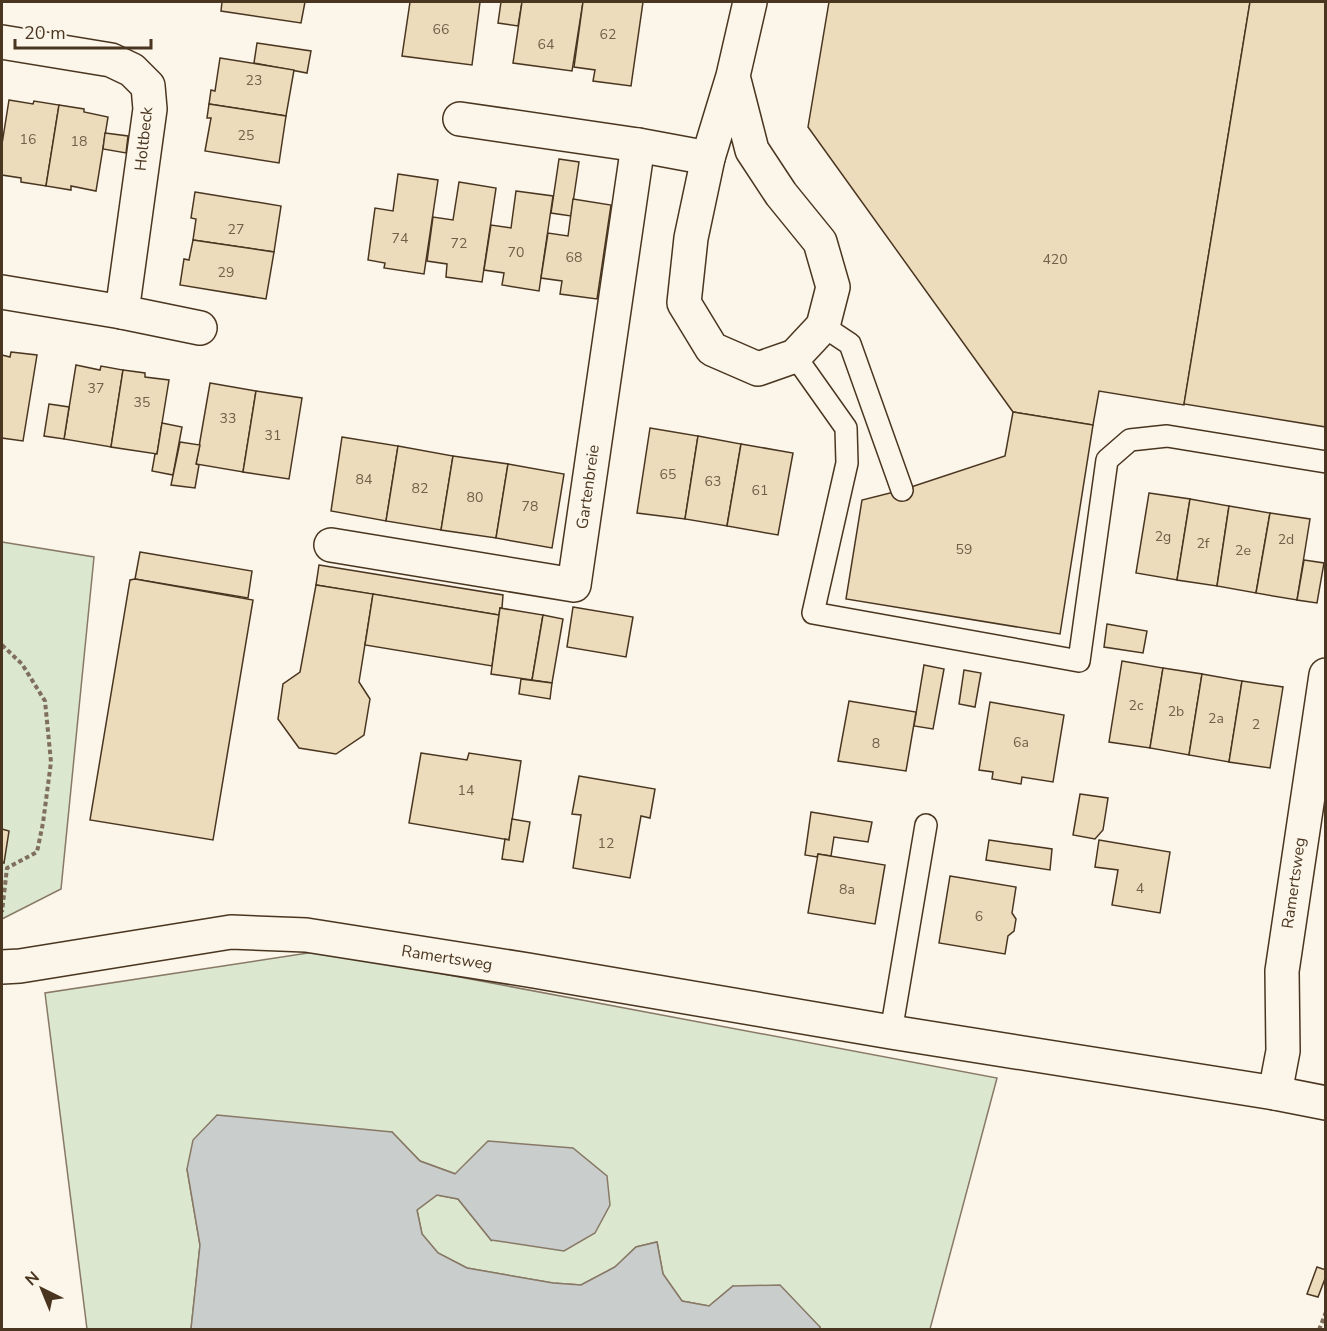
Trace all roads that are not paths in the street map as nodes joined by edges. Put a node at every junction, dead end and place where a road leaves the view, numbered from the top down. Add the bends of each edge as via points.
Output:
1 (750, 2) edge
2 (2, 42) edge
3 (733, 76) junction
4 (460, 119) dead end
5 (638, 145) junction
6 (708, 158) junction
7 (2, 292) edge
8 (123, 312) junction
9 (823, 326) junction
10 (200, 328) dead end
11 (795, 356) junction
12 (1326, 462) edge
13 (902, 490) dead end
14 (331, 545) dead end
15 (1326, 675) edge
16 (926, 825) dead end
17 (2, 967) edge
18 (891, 1032) junction
19 (1275, 1093) junction
20 (1326, 1103) edge

1 - 3 street
2 - 8 street, Holtbeck via 111,60 132,70 148,86 150,109
3 - 6 street
3 - 9 street via 752,150 780,194 820,242 832,287
4 - 5 street
5 - 6 street
5 - 14 street, Gartenbreie via 574,585
6 - 11 street via 691,238 684,303 712,349 758,369
7 - 8 street
8 - 10 street
9 - 11 street
9 - 13 lane via 849,344
11 - 12 lane via 846,428 847,463 813,614 1079,661 1107,460 1130,440 1167,436
15 - 19 street, Ramertsweg via 1281,970 1283,1051
16 - 18 lane
17 - 18 street, Ramertsweg via 231,932 306,935
18 - 19 street, Ramertsweg
19 - 20 street, Ramertsweg

